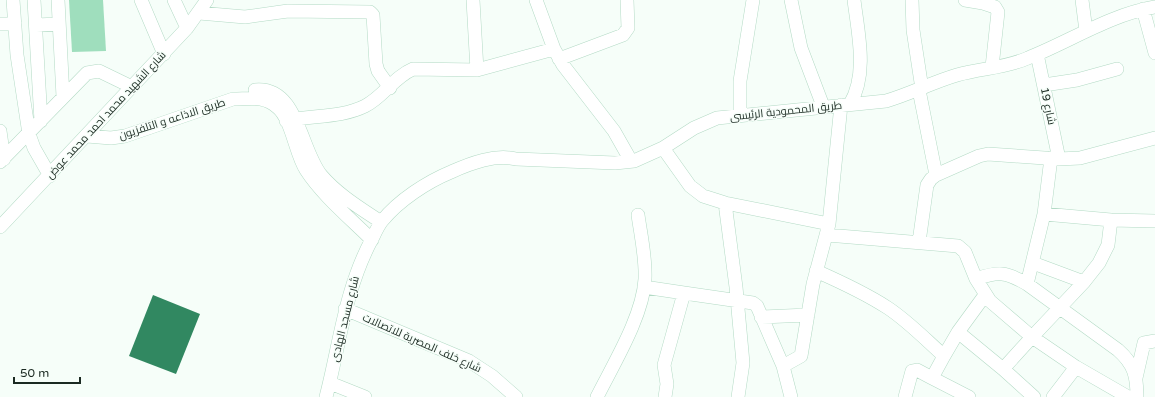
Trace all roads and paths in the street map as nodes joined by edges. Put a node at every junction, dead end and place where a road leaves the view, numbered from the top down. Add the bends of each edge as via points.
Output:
1 (13, 0) edge
2 (34, 0) edge
3 (58, 0) edge
4 (141, 0) edge
5 (174, 0) edge
6 (207, 0) edge
7 (473, 0) edge
8 (536, 0) edge
9 (627, 0) edge
10 (753, 0) edge
11 (791, 0) edge
12 (854, 0) edge
13 (912, 0) edge
14 (965, 0) edge
15 (1082, 0) edge
16 (983, 1) edge
17 (1149, 8) edge
18 (199, 13) junction
19 (0, 24) edge
20 (15, 24) junction
21 (59, 24) junction
22 (36, 25) junction
23 (187, 28) junction
24 (1086, 31) junction
25 (1155, 53) edge
26 (164, 54) junction
27 (557, 54) junction
28 (1038, 54) junction
29 (992, 67) junction
30 (1117, 69) dead end
31 (477, 70) junction
32 (1044, 85) junction
33 (132, 87) junction
34 (390, 88) junction
35 (920, 89) junction
36 (63, 97) junction
37 (846, 104) junction
38 (823, 106) junction
39 (740, 115) junction
40 (291, 120) junction
41 (41, 121) junction
42 (0, 131) edge
43 (29, 134) junction
44 (87, 136) junction
45 (1155, 138) edge
46 (663, 148) junction
47 (1055, 158) junction
48 (2, 161) edge
49 (631, 161) junction
50 (936, 174) junction
51 (50, 176) junction
52 (725, 203) junction
53 (1044, 214) junction
54 (638, 215) dead end
55 (1111, 220) junction
56 (1155, 221) edge
57 (381, 222) junction
58 (0, 227) edge
59 (828, 230) junction
60 (372, 240) junction
61 (919, 242) junction
62 (1033, 263) junction
63 (816, 271) junction
64 (976, 279) junction
65 (1084, 282) junction
66 (1027, 284) junction
67 (644, 287) junction
68 (684, 293) junction
69 (985, 295) junction
70 (737, 300) junction
71 (1059, 307) junction
72 (345, 309) junction
73 (808, 315) junction
74 (761, 317) junction
75 (958, 332) junction
76 (1032, 337) junction
77 (1155, 341) edge
78 (944, 356) junction
79 (783, 366) junction
80 (1076, 367) junction
81 (1003, 369) junction
82 (932, 378) junction
83 (1136, 378) junction
84 (330, 383) junction
85 (513, 396) edge
86 (326, 397) edge
87 (365, 397) edge
88 (597, 397) edge
89 (664, 397) edge
90 (738, 397) edge
91 (791, 397) edge
92 (905, 397) edge
93 (969, 397) edge
94 (1034, 397) edge
95 (1053, 397) edge
96 (1128, 397) edge
97 (1137, 397) edge

1 - 20 street
2 - 22 street
3 - 21 street
4 - 26 street
5 - 23 street
6 - 18 street, شارع الشهيد محمد احمد محمد عوض
7 - 31 street
8 - 27 street
9 - 27 street via 628,28 623,35 602,44
10 - 39 street via 740,81
11 - 38 street via 804,56
12 - 37 street via 860,76 857,94
13 - 35 street
14 - 16 street
15 - 24 street
16 - 29 street via 995,7 998,12
17 - 24 street, طريق المحمودية الرئيسى
17 - 25 street
18 - 23 street, شارع الشهيد محمد احمد محمد عوض
18 - 34 street via 245,17 288,11 370,12 373,15 377,69
19 - 20 street
20 - 43 street
21 - 22 street
21 - 36 street
22 - 41 street
23 - 26 street, شارع الشهيد محمد احمد محمد عوض
24 - 28 street, طريق المحمودية الرئيسى
26 - 33 street, شارع الشهيد محمد احمد محمد عوض
27 - 31 street
27 - 49 street via 614,131
28 - 29 street, طريق المحمودية الرئيسى
28 - 32 street, شارع 19
29 - 35 street, طريق المحمودية الرئيسى via 956,75
30 - 32 street via 1077,80
31 - 34 street via 413,69
32 - 47 street, شارع 19
33 - 36 street via 103,73 90,72 83,75
33 - 44 street, شارع الشهيد محمد احمد محمد عوض
34 - 40 street via 370,103 354,110
35 - 37 street, طريق المحمودية الرئيسى via 886,101
35 - 50 street
36 - 41 street
37 - 38 street, طريق المحمودية الرئيسى
37 - 59 street
38 - 39 street, طريق المحمودية الرئيسى
39 - 46 street, طريق المحمودية الرئيسى via 717,118 700,125
40 - 44 street, طريق الاذاعه و التلفزيون via 284,101 274,93 250,90 233,99 125,136
40 - 57 street, طريق الاذاعه و التلفزيون via 322,176
40 - 60 street, طريق الاذاعه و التلفزيون via 299,156 311,178
41 - 43 street
42 - 48 street
43 - 48 street
43 - 51 street
44 - 51 street, شارع الشهيد محمد احمد محمد عوض
45 - 47 street via 1088,156
46 - 49 street, طريق المحمودية الرئيسى
46 - 52 street via 696,191
47 - 50 street via 988,154
47 - 53 street, شارع 19
49 - 57 street, طريق المحمودية الرئيسى via 607,163 516,159 506,156 479,162 450,172 429,184 395,208
50 - 61 street via 927,185
51 - 58 street, شارع الشهيد محمد احمد محمد عوض
52 - 59 street
52 - 70 street
53 - 55 street
53 - 62 street, شارع 19
54 - 67 street via 645,269
55 - 56 street
55 - 65 street via 1105,253
57 - 60 street, شارع مسجد الهادى
59 - 61 street
59 - 63 street
60 - 72 street, شارع مسجد الهادى via 353,279
61 - 64 street via 955,244 961,247
62 - 65 street
62 - 66 street, شارع 19
63 - 73 street
63 - 78 street via 888,308
64 - 66 street via 1000,273 1013,276
64 - 69 street
65 - 71 street
66 - 71 street
67 - 68 street
67 - 88 street via 640,305 620,352
68 - 70 street
68 - 89 street via 664,365 667,384
69 - 75 street
69 - 76 street
70 - 74 street via 756,304
70 - 90 street via 743,363
71 - 76 street
71 - 83 street via 1126,357
72 - 84 street, شارع مسجد الهادى
72 - 85 street, شارع خلف المصرية للاتصالات via 469,361 492,376
73 - 74 street
73 - 79 street via 802,354
74 - 79 street
75 - 78 street
75 - 81 street
76 - 80 street
76 - 81 street
77 - 83 street via 1144,343
78 - 82 street
79 - 91 street
80 - 95 street
80 - 96 street
81 - 94 street
82 - 92 street via 917,370 912,371
82 - 93 street
83 - 97 street
84 - 86 street, شارع مسجد الهادى
84 - 87 street

